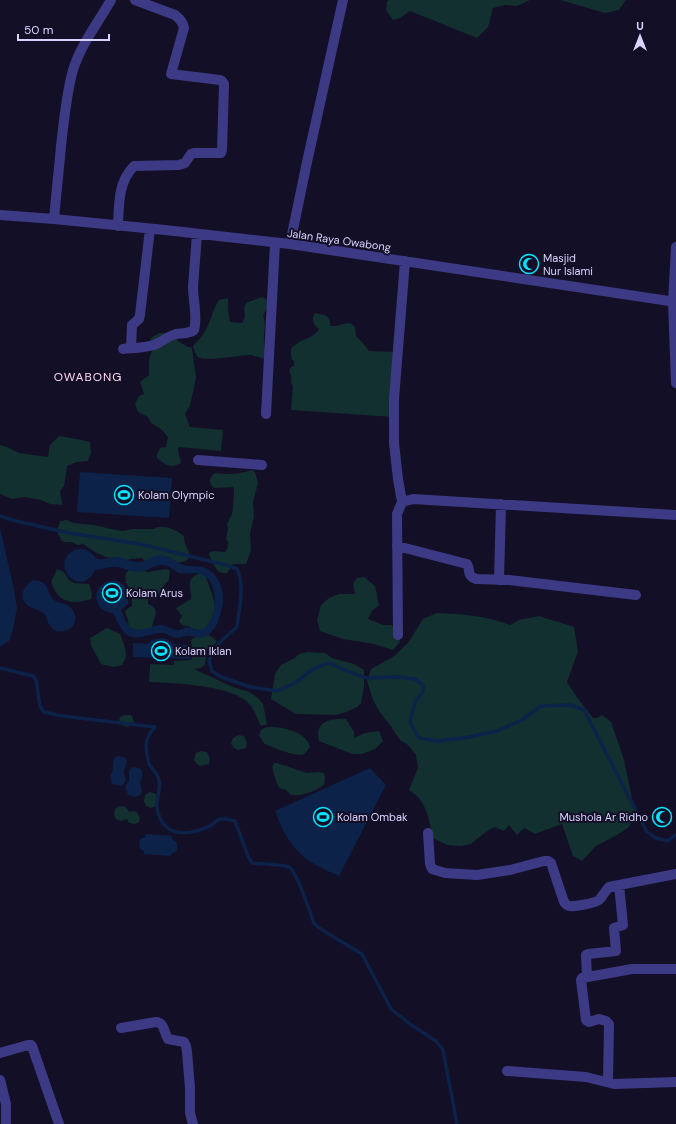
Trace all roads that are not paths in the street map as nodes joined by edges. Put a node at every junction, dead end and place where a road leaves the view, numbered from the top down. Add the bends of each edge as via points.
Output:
1 (111, 0) edge
2 (135, 0) edge
3 (343, 0) edge
4 (0, 215) edge
5 (54, 219) junction
6 (118, 226) junction
7 (150, 229) junction
8 (197, 234) junction
9 (275, 243) junction
10 (290, 244) junction
11 (676, 247) edge
12 (405, 261) junction
13 (674, 302) edge
14 (676, 382) edge
15 (266, 414) dead end
16 (198, 460) dead end
17 (262, 465) dead end
18 (402, 502) junction
19 (501, 504) junction
20 (676, 515) edge
21 (397, 546) junction
22 (499, 580) junction
23 (636, 595) dead end
24 (398, 635) dead end
25 (428, 833) dead end
26 (676, 874) edge
27 (619, 885) junction
28 (676, 969) edge
29 (587, 976) junction
30 (121, 1028) dead end
31 (0, 1053) edge
32 (507, 1071) dead end
33 (0, 1080) edge
34 (608, 1082) junction
35 (676, 1082) edge
36 (6, 1124) edge
37 (60, 1124) edge
38 (193, 1124) edge

1 - 5 street via 80,53 69,88
2 - 6 street via 175,15 184,24 171,74 220,80 224,84 222,150 221,153 191,154 185,163 180,165 134,166 123,180
3 - 10 street
4 - 5 street, Jalan Raya Owabong
5 - 6 street, Jalan Raya Owabong
6 - 7 street, Jalan Raya Owabong
7 - 8 street, Jalan Raya Owabong
7 - 8 street via 140,315 132,325 127,348 153,345 169,336 194,330 193,287
8 - 9 street, Jalan Raya Owabong
9 - 10 street, Jalan Raya Owabong
9 - 15 street
10 - 12 street, Jalan Raya Owabong
11 - 13 street
12 - 13 street, Jalan Raya Owabong
12 - 18 street via 394,399 394,443
13 - 14 street
16 - 17 street
18 - 19 street via 413,499
18 - 21 street via 397,514
19 - 20 street
19 - 22 street
21 - 22 street via 467,564 472,578
21 - 24 street
22 - 23 street
25 - 27 street via 430,864 432,869 437,871 477,875 548,861 551,863 564,902 571,906 596,902 609,887
26 - 27 street
27 - 29 street via 623,925 614,928 616,956 586,955
28 - 29 street via 632,969
29 - 34 street via 581,980 586,1020 589,1022 599,1019 609,1024
30 - 38 street via 161,1023 168,1039 184,1042
31 - 37 street via 32,1046
32 - 34 street via 586,1077
33 - 36 street via 6,1104
34 - 35 street

